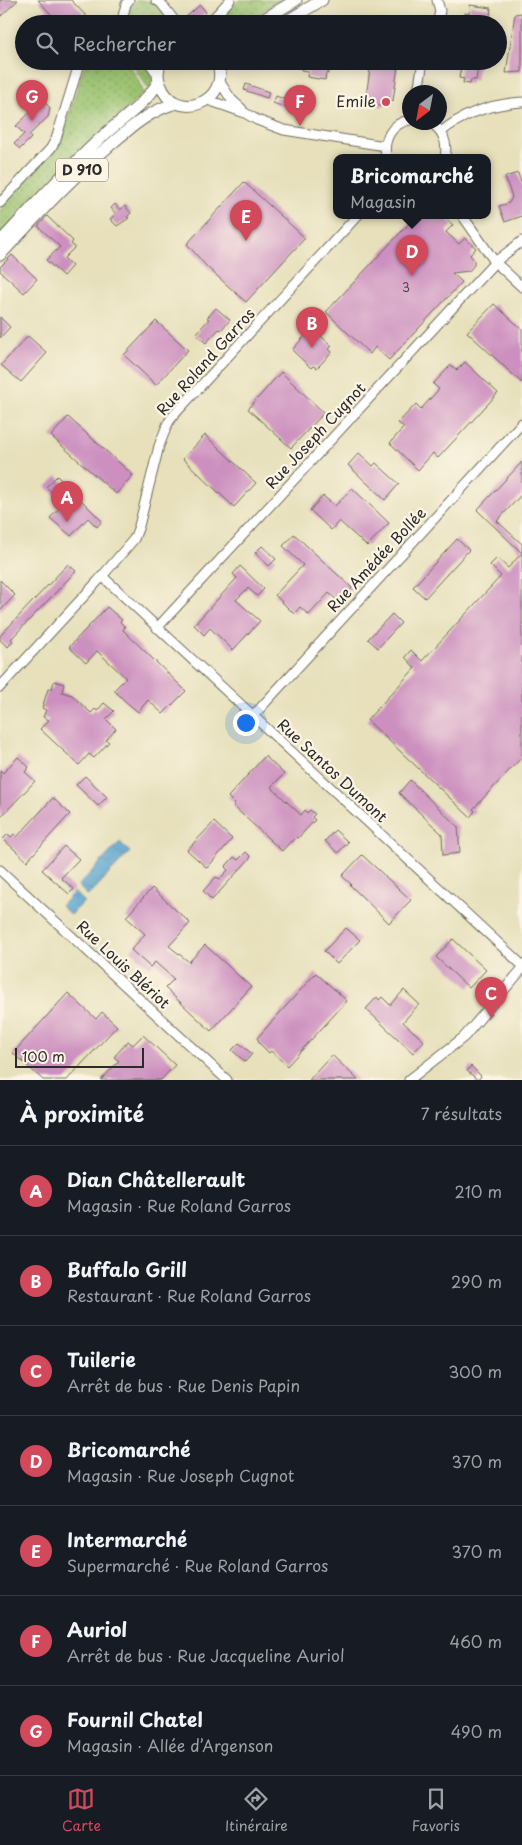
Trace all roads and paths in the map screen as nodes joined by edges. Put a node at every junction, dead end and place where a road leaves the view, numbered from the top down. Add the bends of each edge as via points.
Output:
1 (129, 0) edge
2 (156, 0) edge
3 (230, 0) edge
4 (296, 0) edge
5 (322, 0) edge
6 (438, 0) edge
7 (123, 15) edge
8 (170, 15) edge
9 (216, 15) edge
10 (271, 15) edge
11 (297, 15) edge
12 (439, 15) edge
13 (77, 70) edge
14 (153, 70) edge
15 (159, 70) edge
16 (221, 70) edge
17 (422, 70) edge
18 (158, 78) junction
19 (220, 82) junction
20 (419, 85) edge
21 (208, 100) junction
22 (522, 102) edge
23 (177, 103) junction
24 (245, 113) junction
25 (402, 123) edge
26 (439, 130) edge
27 (441, 132) junction
28 (385, 146) junction
29 (386, 154) edge
30 (445, 154) edge
31 (0, 202) edge
32 (354, 219) edge
33 (465, 219) edge
34 (522, 241) edge
35 (0, 242) edge
36 (0, 255) edge
37 (495, 262) junction
38 (522, 287) edge
39 (522, 423) edge
40 (102, 576) junction
41 (157, 628) junction
42 (0, 687) edge
43 (253, 716) junction
44 (0, 870) edge
45 (522, 967) edge
46 (227, 1080) edge
47 (409, 1080) edge

1 - 7 street
2 - 8 street
3 - 9 street
4 - 10 main road
5 - 11 main road
6 - 12 street
13 - 31 street via 51,148
14 - 18 street
15 - 18 main road
16 - 19 main road
17 - 20 street
18 - 23 main road via 168,98
18 - 35 main road, D 910 via 150,95 69,169
19 - 21 main road
19 - 24 street
21 - 23 main road via 193,106
21 - 24 street
22 - 27 street via 481,110
23 - 36 main road, D 910 via 154,111 97,156
24 - 28 street via 271,126 298,133
25 - 28 street via 391,131
26 - 27 street
27 - 30 street
28 - 29 street
32 - 40 street, Rue Roland Garros via 168,423 137,533
33 - 37 street
34 - 37 street, Rue Joseph Cugnot
37 - 38 street
37 - 41 street, Rue Joseph Cugnot
39 - 43 street, Rue Amédée Bollée
40 - 41 street, Rue Santos Dumont
40 - 42 street, Rue Roland Garros
41 - 43 street, Rue Santos Dumont
43 - 45 street, Rue Santos Dumont
44 - 46 street, Rue Louis Blériot
45 - 47 street via 464,1037

